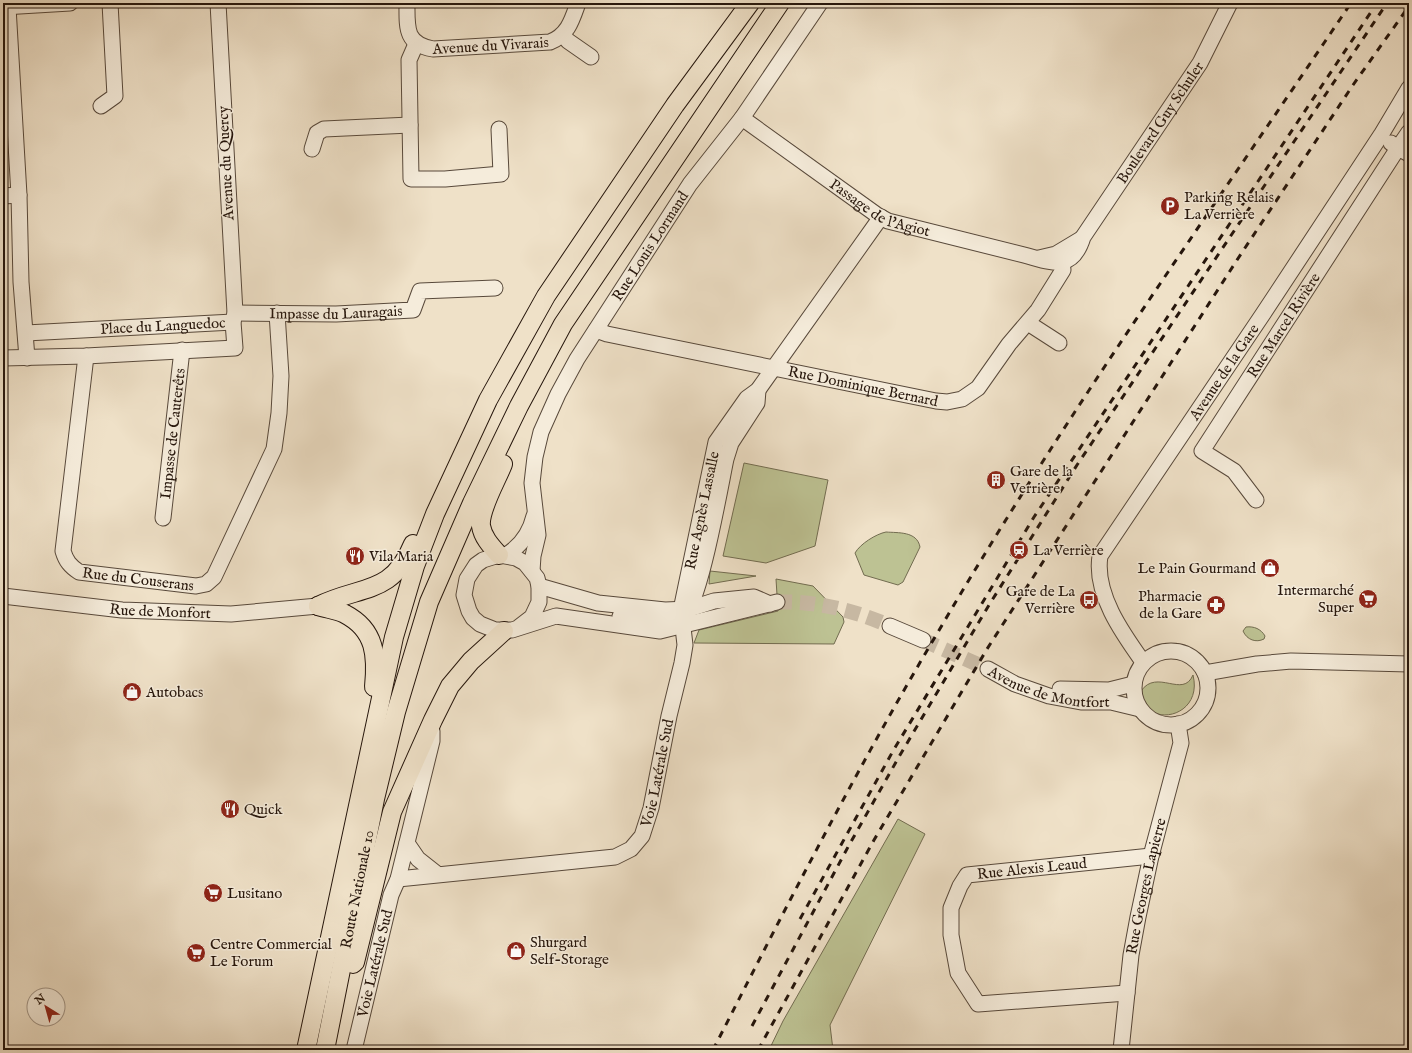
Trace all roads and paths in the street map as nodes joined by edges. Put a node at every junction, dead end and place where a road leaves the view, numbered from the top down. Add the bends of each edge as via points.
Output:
1 (70, 3) edge
2 (110, 3) edge
3 (218, 3) edge
4 (406, 3) edge
5 (578, 3) edge
6 (750, 3) edge
7 (780, 3) edge
8 (820, 3) edge
9 (1230, 3) edge
10 (5, 7) edge
11 (739, 11) edge
12 (563, 34) junction
13 (416, 44) junction
14 (590, 57) dead end
15 (1409, 88) edge
16 (101, 106) dead end
17 (9, 114) edge
18 (742, 118) junction
19 (410, 125) junction
20 (499, 129) dead end
21 (1409, 132) edge
22 (1381, 135) junction
23 (312, 149) dead end
24 (1403, 151) edge
25 (19, 195) junction
26 (3, 196) edge
27 (881, 217) junction
28 (1083, 237) junction
29 (1036, 258) junction
30 (1062, 263) junction
31 (495, 288) dead end
32 (277, 313) junction
33 (234, 318) junction
34 (1028, 323) junction
35 (596, 330) junction
36 (26, 333) junction
37 (1059, 343) dead end
38 (182, 350) junction
39 (86, 356) junction
40 (3, 358) edge
41 (27, 358) junction
42 (773, 369) junction
43 (498, 383) junction
44 (758, 390) junction
45 (519, 406) junction
46 (1182, 435) junction
47 (1202, 451) junction
48 (1256, 500) dead end
49 (535, 511) junction
50 (163, 518) dead end
51 (503, 555) junction
52 (532, 571) junction
53 (539, 586) junction
54 (3, 596) edge
55 (773, 603) tunnel mouth
56 (318, 606) junction
57 (684, 615) junction
58 (556, 616) junction
59 (890, 626) tunnel mouth
60 (511, 629) junction
61 (923, 640) tunnel mouth
62 (1143, 662) junction
63 (1409, 664) edge
64 (1206, 674) junction
65 (1133, 684) junction
66 (381, 699) junction
67 (1140, 709) junction
68 (433, 720) junction
69 (1178, 724) junction
70 (407, 844) junction
71 (1151, 856) junction
72 (437, 874) junction
73 (398, 878) junction
74 (340, 980) junction
75 (1127, 993) junction
76 (306, 1050) edge
77 (325, 1050) edge
78 (354, 1050) edge
79 (1121, 1050) edge

1 - 10 street
2 - 16 street via 115,96
3 - 33 street, Avenue du Quercy
4 - 13 street via 409,31
5 - 12 street, Avenue du Vivarais via 570,26
6 - 11 main road
7 - 45 main road, Route Nationale 10 via 563,324
8 - 18 street, Rue Louis Lormand
9 - 28 street, Boulevard Guy Schuler via 1200,63
10 - 17 street
11 - 43 main road via 546,296
12 - 13 street, Avenue du Vivarais via 550,42 537,43 433,49
12 - 14 street, Avenue du Vivarais via 568,41
13 - 19 street via 409,60
15 - 22 street, Avenue de la Gare
17 - 25 street
18 - 27 street, Passage de l'Agiot
18 - 35 street, Rue Louis Lormand via 690,184
19 - 20 street via 411,179 502,174
19 - 23 street via 324,129 317,134
21 - 24 street, Rue Marcel Rivière
22 - 24 street
22 - 46 street, Avenue de la Gare
24 - 47 street, Rue Marcel Rivière
25 - 26 street
25 - 36 street via 21,282
27 - 29 street, Passage de l'Agiot via 912,228
27 - 42 street, Rue Agnès Lassalle
28 - 29 street, Boulevard Guy Schuler via 1061,251
28 - 30 street, Boulevard Guy Schuler via 1074,254
29 - 30 street via 1046,262
30 - 34 street, Rue Dominique Bernard via 1063,270
31 - 32 street, Impasse du Lauragais via 420,291 413,310
32 - 33 street, Impasse du Lauragais
32 - 39 street, Rue du Couserans via 281,376 274,449 214,577 206,584 196,586 79,572 65,559 63,551
33 - 36 street, Place du Languedoc
33 - 38 street, Place du Languedoc via 235,348
34 - 37 street
34 - 42 street, Rue Dominique Bernard via 1009,344 978,388 954,401 936,401
35 - 42 street, Rue Dominique Bernard
35 - 49 street, Rue Louis Lormand via 577,359 541,432 532,483
36 - 41 street
38 - 39 street, Place du Languedoc
38 - 50 street, Impasse de Cauterêts
39 - 41 street, Place du Languedoc
40 - 41 street, Place du Languedoc
42 - 44 street, Rue Agnès Lassalle
43 - 56 main road via 479,396 432,494 408,556 399,570 378,585
43 - 66 main road via 432,521 415,566 394,637
44 - 57 street, Rue Agnès Lassalle via 757,404 731,443 700,577
44 - 57 street, Rue Agnès Lassalle via 747,398 716,442
45 - 51 main road via 521,423 482,516 481,526 485,537
45 - 74 main road, Route Nationale 10 via 472,503 429,602 396,712 375,799
46 - 47 street
46 - 62 street, Avenue de la Gare via 1105,548 1098,566 1113,618
47 - 48 street via 1234,471
49 - 51 street, Rue Louis Lormand via 524,540 515,549
49 - 52 street, Rue Louis Lormand via 538,535
51 - 52 street via 516,558
51 - 60 street via 483,560 476,565 467,579 464,595 469,611 480,624 495,630
52 - 53 street
53 - 57 street via 598,603 665,610
53 - 60 street via 539,602 532,617
54 - 56 street, Rue de Monfort via 122,610 231,614
55 - 57 street via 754,597 714,601
56 - 66 main road via 344,613 361,626 371,640 376,659 374,688
57 - 58 street via 660,620 602,614
57 - 58 street via 660,631
57 - 72 street, Voie Latérale Sud via 685,645 682,663 651,808 642,836 631,849 615,857
58 - 60 street
59 - 61 street
60 - 68 main road via 471,661 450,686
62 - 64 street via 1167,650 1180,651 1191,656
62 - 65 street
63 - 64 street via 1291,661 1257,664
64 - 69 street via 1208,684 1204,705 1188,721
65 - 67 street
65 - 67 street, Avenue de Montfort via 1109,690 1069,690 1038,685 988,669 1015,684 1049,696 1081,702 1111,702
66 - 76 main road
67 - 69 street via 1147,717 1157,722 1167,725
68 - 70 street, Voie Latérale Sud via 432,741
68 - 74 main road via 392,812 355,962
69 - 71 street, Rue Georges Lapierre via 1181,743
70 - 72 street via 418,859
70 - 73 street, Voie Latérale Sud
71 - 75 street, Rue Georges Lapierre via 1131,955
71 - 75 street, Rue Alexis Leaud via 967,875 951,908 951,935 958,974 978,1004
72 - 73 street, Voie Latérale Sud
73 - 78 street, Voie Latérale Sud via 391,895
74 - 77 main road, Route Nationale 10
75 - 79 street, Rue Georges Lapierre

